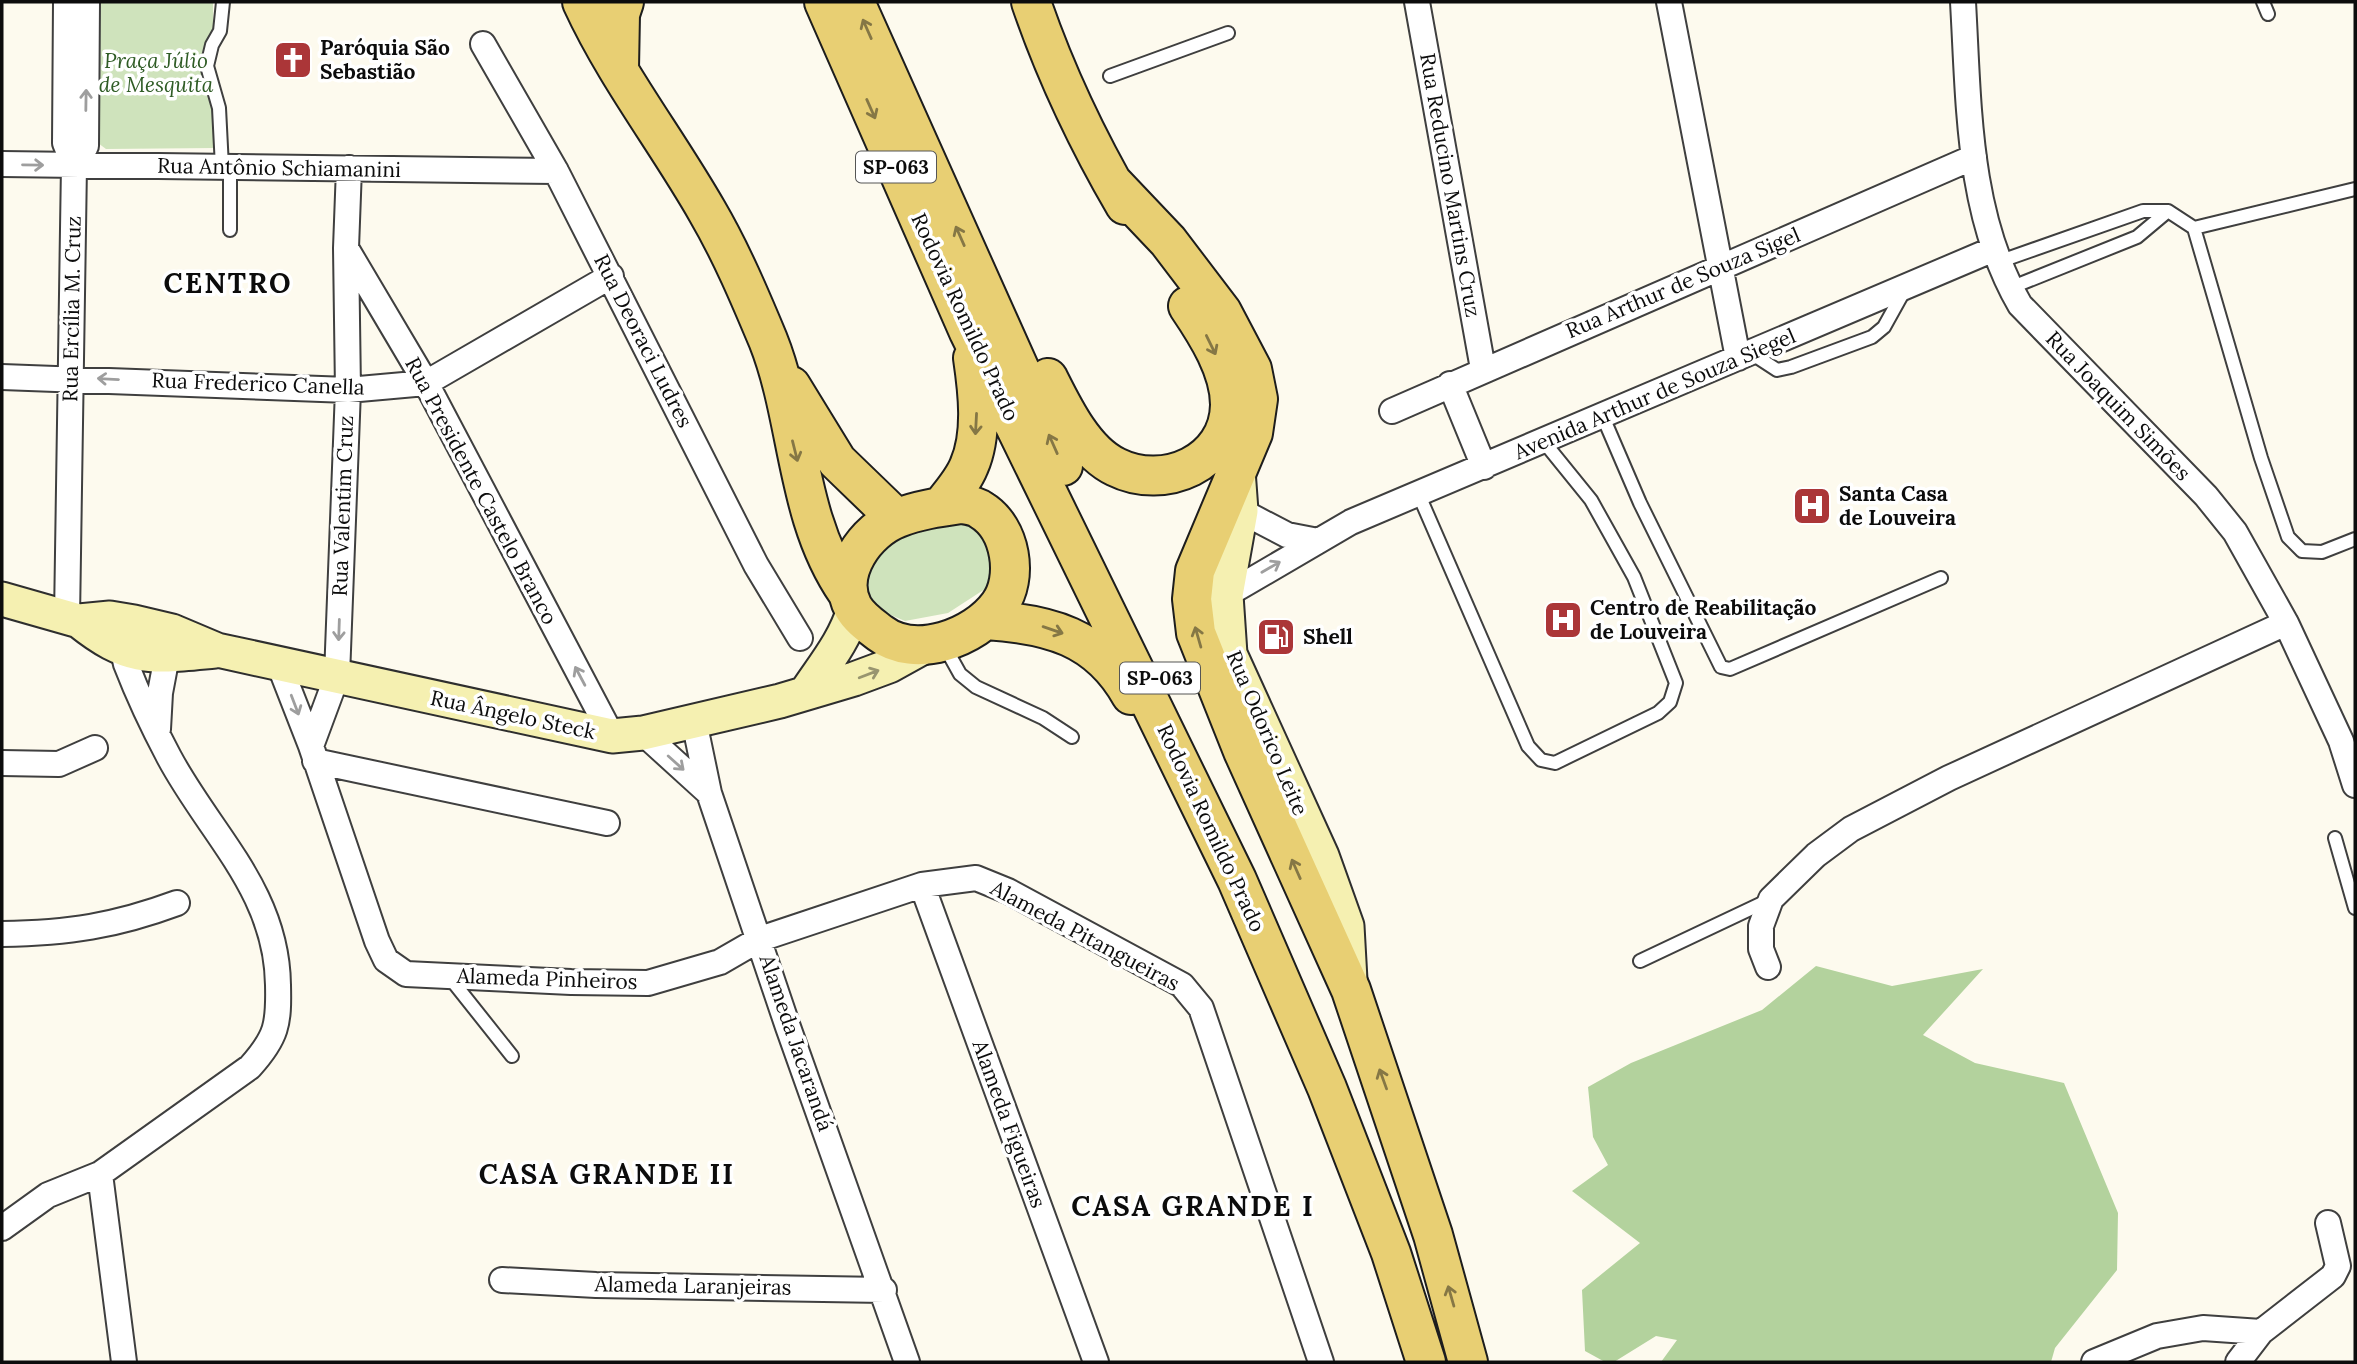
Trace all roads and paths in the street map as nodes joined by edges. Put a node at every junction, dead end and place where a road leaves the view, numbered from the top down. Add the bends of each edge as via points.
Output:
1 (65, 2) edge
2 (87, 2) edge
3 (223, 2) edge
4 (582, 2) edge
5 (624, 2) edge
6 (824, 2) edge
7 (855, 2) edge
8 (1031, 2) edge
9 (1417, 2) edge
10 (1669, 2) edge
11 (1964, 2) edge
12 (1228, 33) dead end
13 (483, 44) dead end
14 (619, 68) junction
15 (1110, 76) dead end
16 (1974, 156) junction
17 (2, 164) edge
18 (70, 165) junction
19 (226, 167) junction
20 (349, 168) junction
21 (556, 171) junction
22 (1112, 182) junction
23 (2355, 189) edge
24 (2168, 211) junction
25 (2194, 228) junction
26 (230, 230) dead end
27 (346, 248) junction
28 (1996, 256) junction
29 (1718, 268) junction
30 (611, 276) junction
31 (1906, 286) junction
32 (2010, 288) junction
33 (982, 325) junction
34 (1744, 355) junction
35 (775, 360) junction
36 (1483, 369) junction
37 (2, 377) edge
38 (71, 377) junction
39 (426, 383) junction
40 (1450, 384) junction
41 (348, 390) junction
42 (1392, 411) dead end
43 (1603, 417) junction
44 (1544, 442) junction
45 (1484, 467) junction
46 (1238, 470) junction
47 (1418, 493) junction
48 (941, 506) junction
49 (1241, 511) junction
50 (896, 518) junction
51 (2355, 539) edge
52 (1318, 541) junction
53 (1941, 578) dead end
54 (1226, 596) junction
55 (2, 598) edge
56 (850, 600) junction
57 (73, 619) junction
58 (986, 620) junction
59 (2286, 623) junction
60 (129, 636) junction
61 (800, 638) dead end
62 (169, 643) junction
63 (935, 643) junction
64 (279, 664) junction
65 (337, 676) junction
66 (807, 691) junction
67 (694, 721) junction
68 (158, 729) junction
69 (627, 735) junction
70 (1072, 737) dead end
71 (95, 748) dead end
72 (313, 754) junction
73 (2, 763) edge
74 (2355, 785) edge
75 (709, 793) junction
76 (607, 823) dead end
77 (2335, 838) dead end
78 (1237, 880) junction
79 (922, 886) junction
80 (1771, 899) junction
81 (177, 903) dead end
82 (2355, 908) edge
83 (2, 934) edge
84 (760, 939) junction
85 (1640, 961) dead end
86 (1768, 967) dead end
87 (448, 975) junction
88 (1351, 990) junction
89 (512, 1056) dead end
90 (100, 1174) junction
91 (2328, 1223) dead end
92 (2, 1228) edge
93 (502, 1280) dead end
94 (884, 1290) junction
95 (2261, 1332) junction
96 (124, 1362) edge
97 (907, 1362) edge
98 (1096, 1362) edge
99 (1321, 1362) edge
100 (1426, 1362) edge
101 (1443, 1362) edge
102 (1468, 1362) edge
103 (2094, 1362) edge
104 (2238, 1362) edge

1 - 18 street, Rua Ercília M. Cruz via 65,143
18 -> 2 street via 86,146
3 - 19 lane via 220,31 207,66 219,108
4 - 14 main road
5 - 14 main road
6 -> 33 main road, Rodovia Romildo Prado / SP-063
33 -> 7 main road, Rodovia Romildo Prado / SP-063
8 - 22 main road via 1083,131
9 - 36 street, Rua Reducino Martins Cruz
10 - 29 street
11 - 16 street, Rua Joaquim Simões
12 - 15 lane
13 - 21 street, Rua Deoraci Ludres
14 - 35 main road via 708,212
16 - 28 street, Rua Joaquim Simões via 1982,209
16 - 29 street, Rua Arthur de Souza Sigel
17 -> 18 street, Rua Antônio Schiamanini
18 - 19 street, Rua Antônio Schiamanini
18 - 38 street, Rua Ercília M. Cruz
19 - 20 street, Rua Antônio Schiamanini
19 - 26 lane
20 - 21 street, Rua Antônio Schiamanini
20 - 27 street, Rua Valentim Cruz
21 - 30 street, Rua Deoraci Ludres
22 -> 33 main road via 1199,323 1225,378 1230,404 1225,431 1212,454 1187,470 1163,475 1141,476 1114,467 1076,429 1026,336
22 - 46 main road via 1168,241 1222,312 1252,369 1258,399 1253,433
23 - 25 lane
24 - 25 lane
24 - 28 lane via 2143,211
24 - 32 lane via 2137,237
25 - 51 lane via 2260,458 2288,537 2302,551 2322,552
27 - 39 street, Rua Presidente Castelo Branco
27 - 41 street, Rua Valentim Cruz
28 - 31 street, Avenida Arthur de Souza Siegel
28 - 32 street, Rua Joaquim Simões
29 - 34 street
29 - 36 street, Rua Arthur de Souza Sigel
30 - 39 street, Rua Frederico Canella
30 - 61 street, Rua Deoraci Ludres via 756,565
31 - 34 street, Avenida Arthur de Souza Siegel
31 - 34 lane via 1884,327 1856,345 1777,370
32 - 59 street, Rua Joaquim Simões via 2020,305 2206,496 2235,532
33 -> 48 main road via 977,430 970,466
33 - 78 main road, Rodovia Romildo Prado / SP-063
101 -> 33 main road, Rodovia Romildo Prado / SP-063 via 1409,1244 1348,1082 1126,607
34 - 43 street, Avenida Arthur de Souza Siegel
35 - 50 main road via 837,461
35 -> 56 main road via 810,506 825,551
36 - 40 street, Rua Arthur de Souza Sigel
37 - 38 street, Rua Frederico Canella
41 -> 38 street, Rua Frederico Canella
38 - 57 street, Rua Ercília M. Cruz
39 - 41 street, Rua Frederico Canella
69 -> 39 street, Rua Presidente Castelo Branco
40 - 42 street, Rua Arthur de Souza Sigel
40 - 45 street
41 -> 65 street, Rua Valentim Cruz
43 - 44 street, Avenida Arthur de Souza Siegel
43 - 53 lane via 1721,667 1730,669
44 - 45 street, Avenida Arthur de Souza Siegel
44 - 47 lane via 1591,500 1634,577 1676,683 1670,702 1658,713 1555,763 1541,760 1528,746
45 - 47 street, Avenida Arthur de Souza Siegel
46 - 49 main road, Rua Odorico Leite
88 -> 46 main road via 1243,751 1196,633 1195,571
47 - 52 street, Avenida Arthur de Souza Siegel
48 - 50 main road, Rua Ângelo Steck
48 - 58 main road, Rua Ângelo Steck via 981,509 1007,542 1008,584
49 - 52 street via 1287,535
49 - 54 main road, Rua Odorico Leite
50 - 56 main road, Rua Ângelo Steck via 875,531 856,554 848,573
54 -> 52 street, Avenida Arthur de Souza Siegel
54 - 88 main road, Rua Odorico Leite via 1230,654 1322,856 1347,926
55 - 57 main road, Rua Ângelo Steck
56 - 63 main road via 886,638 907,644
56 - 66 main road, Rua Ângelo Steck via 848,628
57 - 60 main road, Rua Ângelo Steck via 110,618
58 - 63 main road, Rua Ângelo Steck
58 -> 78 main road via 1054,629 1106,661
59 - 74 street, Rua Joaquim Simões via 2341,741
59 - 80 street via 1949,778 1851,829 1815,855
60 - 62 main road, Rua Ângelo Steck
60 - 68 street via 136,689
62 - 64 main road, Rua Ângelo Steck
62 - 68 street
66 -> 63 main road, Rua Ângelo Steck via 890,666
63 - 70 lane via 976,687
64 - 65 main road, Rua Ângelo Steck
64 -> 72 street, Alameda Pinheiros
65 - 69 main road, Rua Ângelo Steck
65 - 72 street
66 - 67 main road, Rua Ângelo Steck
67 - 69 main road, Rua Ângelo Steck
67 - 75 street, Alameda Jacarandá
68 - 90 street via 168,756 264,908 278,974 279,1012 271,1044 250,1067
69 -> 75 street, Rua Presidente Castelo Branco
71 - 73 street via 59,764
72 - 76 street
72 - 87 street, Alameda Pinheiros via 386,960 406,974
75 - 84 street, Alameda Jacarandá
77 - 82 lane
78 - 100 main road, Rodovia Romildo Prado / SP-063 via 1327,1088 1391,1254
79 - 84 street, Alameda Pinheiros
79 - 98 street, Alameda Figueiras
79 - 99 street, Alameda Pitangueiras via 976,878 1182,985 1201,1008
80 - 85 lane
80 - 86 street via 1762,926 1761,949
81 - 83 street via 89,929
84 - 87 street, Alameda Pinheiros via 720,962 648,983
84 - 94 street, Alameda Jacarandá
87 - 89 lane
102 -> 88 main road via 1433,1235
90 - 92 street via 48,1195
90 - 96 street
91 - 95 street via 2338,1266 2333,1276
93 - 94 street, Alameda Laranjeiras
94 - 97 street, Alameda Jacarandá
95 - 103 street via 2203,1328 2157,1336
95 - 104 street

